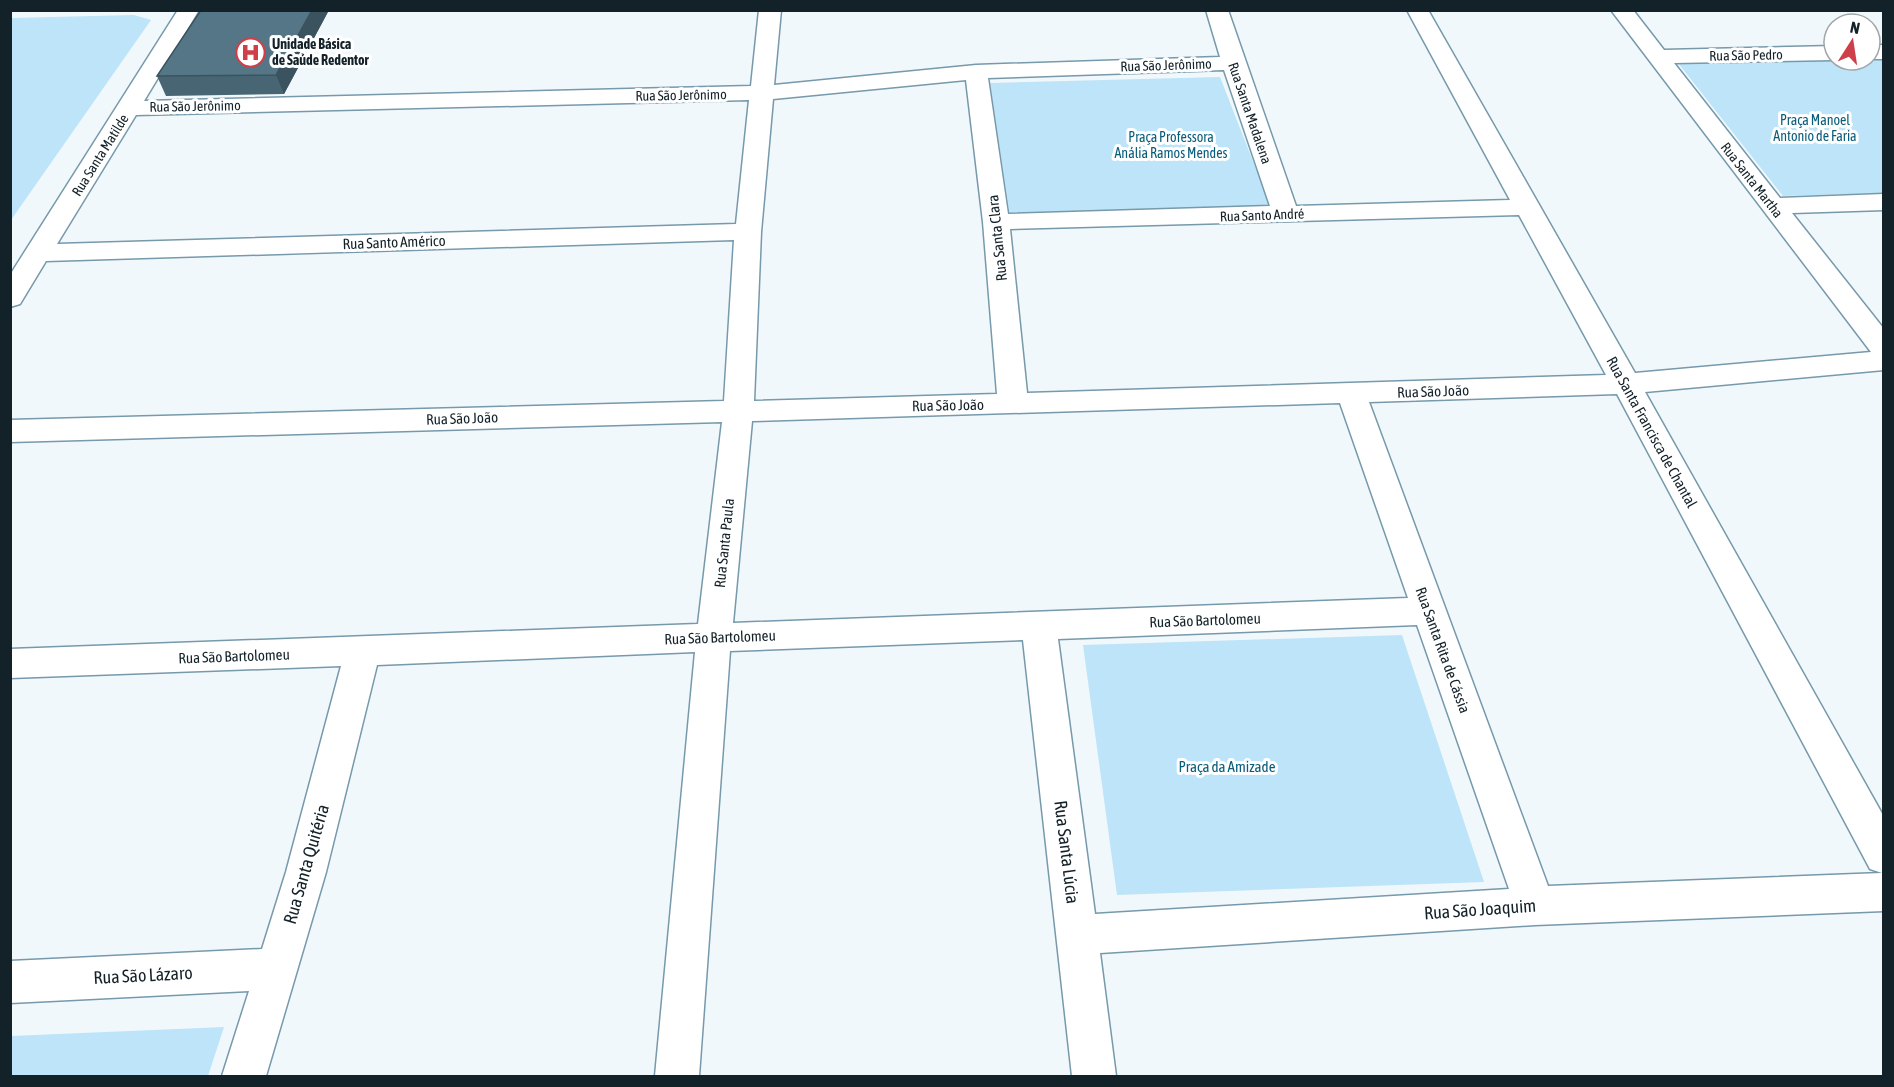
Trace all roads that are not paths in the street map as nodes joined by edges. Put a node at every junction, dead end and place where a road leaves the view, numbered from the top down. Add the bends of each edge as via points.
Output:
1 (189, 10) edge
2 (770, 10) edge
3 (1217, 10) edge
4 (1417, 10) edge
5 (1621, 10) edge
6 (1822, 53) edge
7 (1657, 57) junction
8 (1233, 63) junction
9 (976, 72) junction
10 (761, 93) junction
11 (129, 108) junction
12 (1884, 202) edge
13 (1773, 206) junction
14 (1528, 207) junction
15 (1286, 214) junction
16 (996, 222) junction
17 (748, 232) junction
18 (40, 252) junction
19 (10, 298) edge
20 (1884, 349) edge
21 (1884, 360) edge
22 (1626, 384) junction
23 (1351, 393) junction
24 (1013, 404) junction
25 (738, 411) junction
26 (10, 431) edge
27 (1429, 611) junction
28 (1039, 627) junction
29 (714, 637) junction
30 (363, 650) junction
31 (10, 664) edge
32 (1884, 856) edge
33 (1884, 891) edge
34 (1535, 906) junction
35 (1077, 935) junction
36 (274, 969) junction
37 (10, 982) edge
38 (244, 1077) edge
39 (677, 1077) edge
40 (1094, 1077) edge

1 - 11 street, Rua Santa Matilde
2 - 10 street, Rua Santa Paula
3 - 8 street, Rua Santa Madalena
4 - 14 street, Rua Santa Francisca de Chantal
5 - 7 street, Rua Santa Martha
6 - 7 street, Rua São Pedro
7 - 13 street, Rua Santa Martha
8 - 9 street, Rua São Jerônimo
8 - 15 street, Rua Santa Madalena
9 - 10 street, Rua São Jerônimo
9 - 16 street, Rua Santa Clara
10 - 11 street, Rua São Jerônimo
10 - 17 street, Rua Santa Paula
11 - 18 street, Rua Santa Matilde
12 - 13 street
13 - 20 street, Rua Santa Martha
14 - 15 street, Rua Santo André
14 - 22 street, Rua Santa Francisca de Chantal
15 - 16 street, Rua Santo André
16 - 24 street, Rua Santa Clara
17 - 18 street, Rua Santo Américo
17 - 25 street, Rua Santa Paula
18 - 19 street, Rua Santa Matilde
21 - 22 street, Rua São João
22 - 23 street, Rua São João
22 - 32 street, Rua Santa Francisca de Chantal
23 - 24 street, Rua São João
23 - 27 street, Rua Santa Rita de Cássia
24 - 25 street, Rua São João
25 - 26 street, Rua São João
25 - 29 street, Rua Santa Paula
27 - 28 street, Rua São Bartolomeu
27 - 34 street, Rua Santa Rita de Cássia
28 - 29 street, Rua São Bartolomeu
28 - 35 street, Rua Santa Lúcia
29 - 30 street, Rua São Bartolomeu
29 - 39 street, Rua Santa Paula
30 - 31 street, Rua São Bartolomeu
30 - 36 street, Rua Santa Quitéria via 306,872
33 - 34 street, Rua São Joaquim
34 - 35 street, Rua São Joaquim
35 - 40 street, Rua Santa Lúcia
36 - 37 street, Rua São Lázaro
36 - 38 street, Rua Santa Quitéria

